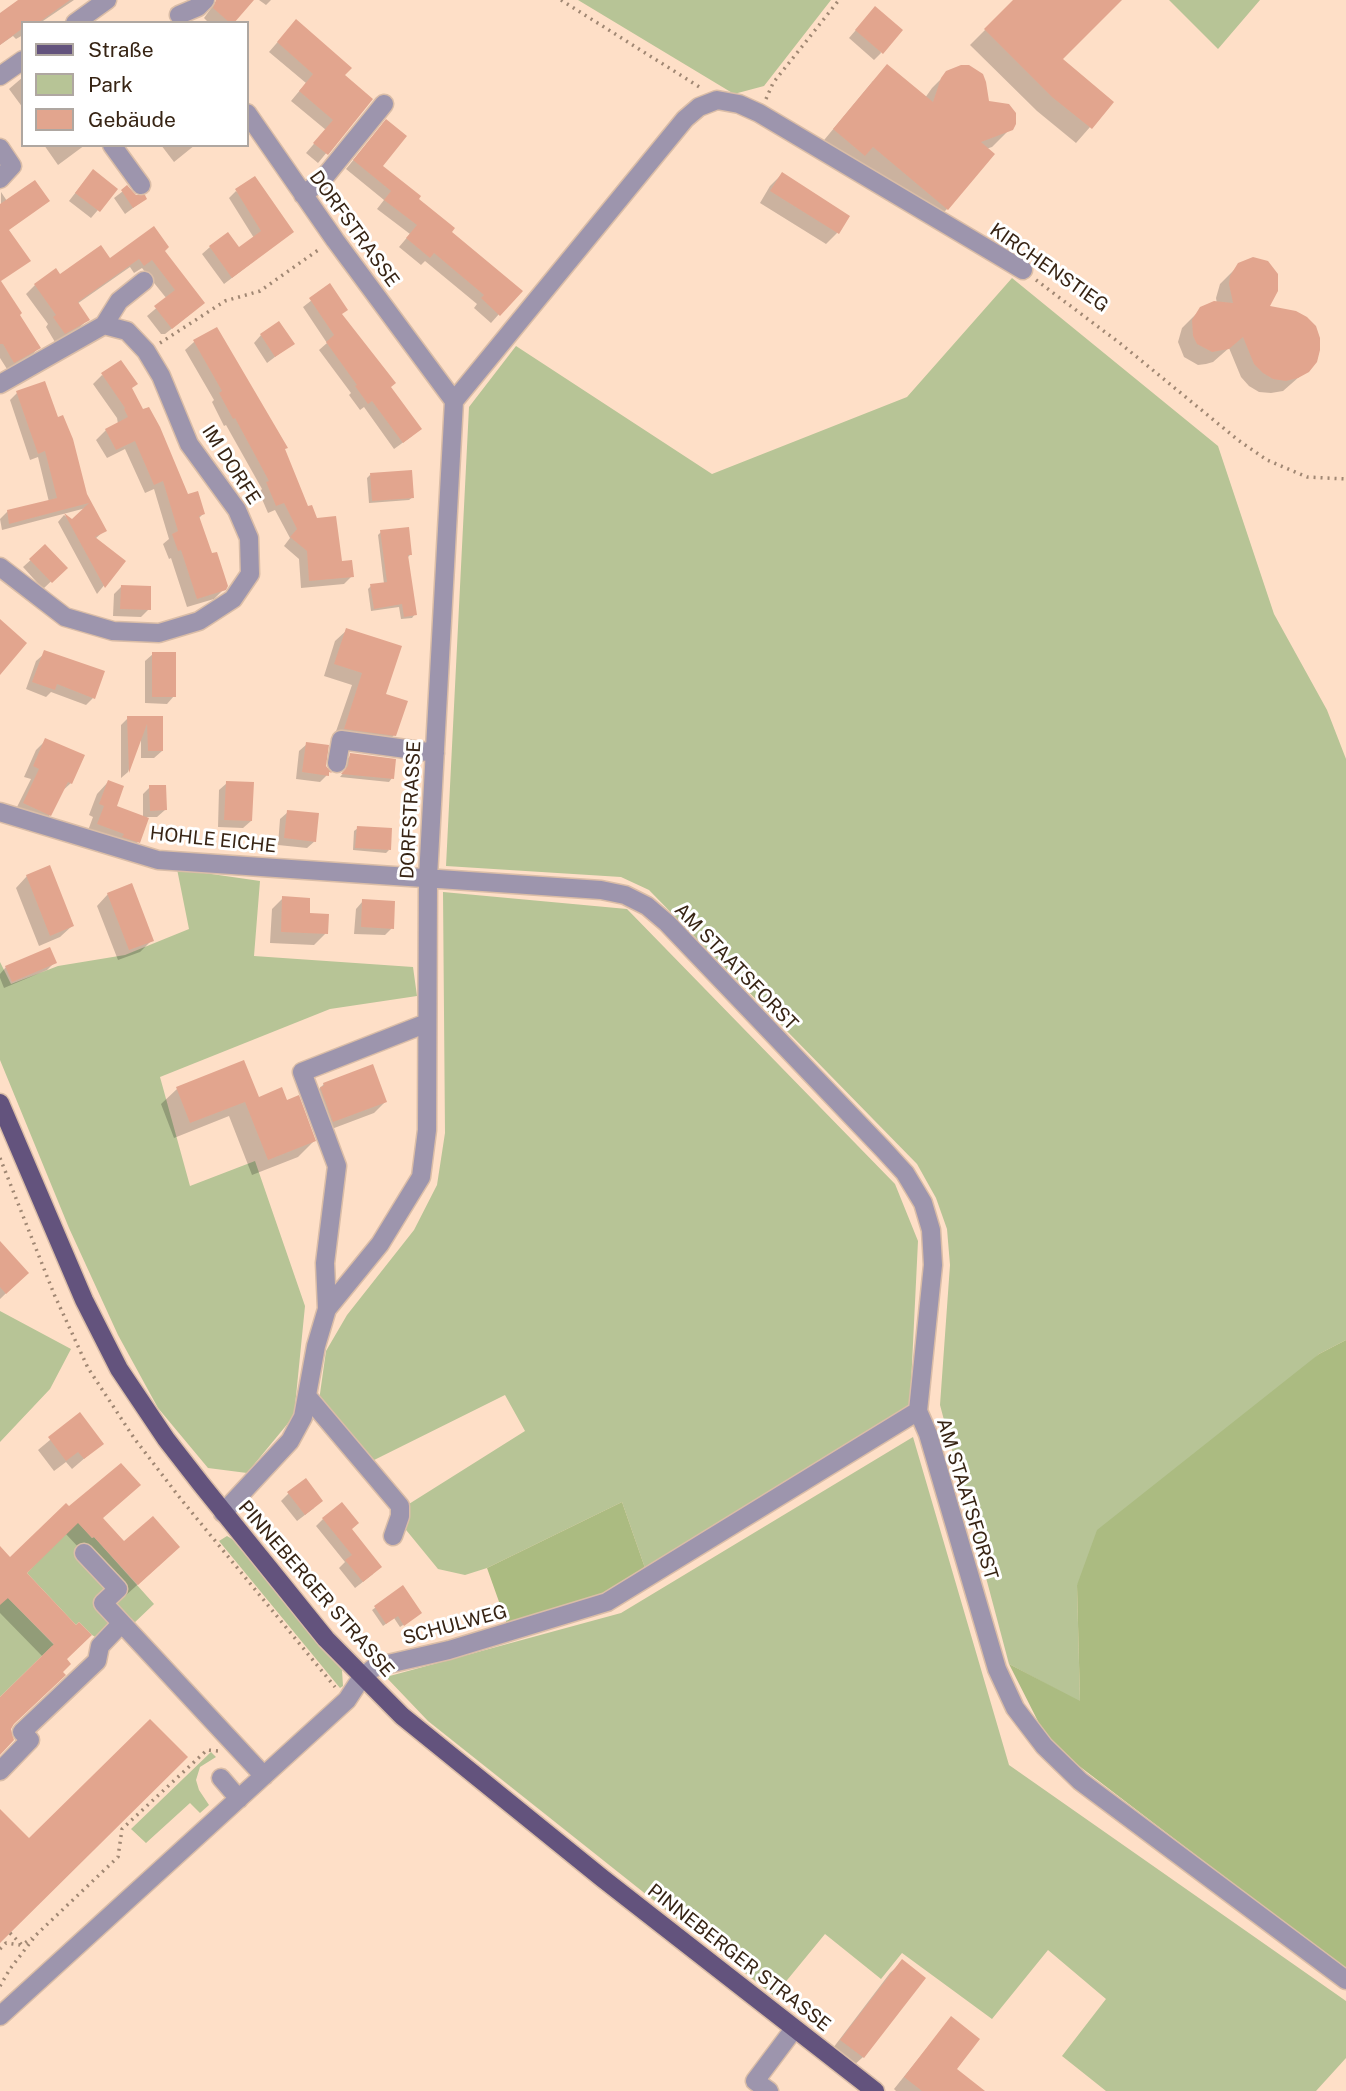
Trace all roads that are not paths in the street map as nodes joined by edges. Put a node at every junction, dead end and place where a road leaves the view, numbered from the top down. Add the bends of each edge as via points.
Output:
1 (107, 0) edge
2 (205, 0) edge
3 (177, 12) edge
4 (78, 21) edge
5 (21, 61) edge
6 (0, 76) edge
7 (384, 104) dead end
8 (248, 114) edge
9 (113, 147) edge
10 (0, 148) edge
11 (0, 178) edge
12 (141, 186) dead end
13 (303, 195) junction
14 (1023, 270) road end
15 (144, 281) dead end
16 (104, 326) junction
17 (0, 384) edge
18 (454, 401) junction
19 (0, 567) edge
20 (435, 752) junction
21 (337, 763) dead end
22 (0, 812) edge
23 (428, 877) junction
24 (427, 1023) junction
25 (0, 1103) edge
26 (327, 1309) junction
27 (307, 1396) junction
28 (918, 1411) junction
29 (223, 1513) junction
30 (393, 1536) dead end
31 (84, 1553) dead end
32 (121, 1624) junction
33 (362, 1677) junction
34 (0, 1770) edge
35 (264, 1776) junction
36 (221, 1779) dead end
37 (239, 1799) junction
38 (1346, 1980) edge
39 (0, 2016) edge
40 (794, 2029) junction
41 (769, 2091) edge
42 (874, 2091) edge

1 - 4 street
2 - 3 street via 198,7
5 - 6 street
7 - 13 street via 323,179
8 - 13 street, DORFSTRASSE
9 - 12 street
10 - 11 street via 12,166
13 - 18 street, DORFSTRASSE
14 - 18 street, KIRCHENSTIEG via 760,113 717,100 685,119
15 - 16 street via 118,300
16 - 17 street
16 - 19 street, IM DORFE via 127,331 161,376 189,444 237,510 249,538 250,574 233,599 199,621 159,633 113,631 65,617
18 - 20 street, DORFSTRASSE
20 - 21 street via 341,740
20 - 23 street, DORFSTRASSE
22 - 23 street, HOHLE EICHE via 158,860
23 - 24 street, DORFSTRASSE
23 - 28 street, AM STAATSFORST via 601,890 648,906 883,1149 923,1203 931,1230 933,1265
24 - 26 street, DORFSTRASSE via 421,1177 380,1244
24 - 26 street via 302,1072 337,1166 325,1263
25 - 29 main road, PINNEBERGER STRASSE via 84,1300 119,1369
26 - 27 street, DORFSTRASSE
27 - 29 street, DORFSTRASSE via 303,1417 290,1441
27 - 30 street via 400,1506
28 - 33 street, SCHULWEG via 607,1602 449,1650 375,1667
28 - 38 street, AM STAATSFORST via 997,1669 1015,1708 1044,1746 1080,1780
29 - 33 main road, PINNEBERGER STRASSE
31 - 32 street via 118,1589 103,1603
32 - 34 street via 100,1646 97,1661 22,1732 30,1740
32 - 35 street
33 - 35 street, SCHULWEG via 347,1700
33 - 40 main road, PINNEBERGER STRASSE via 402,1716
35 - 37 street, SCHULWEG
36 - 37 street
37 - 39 street, SCHULWEG
40 - 41 street via 755,2081
40 - 42 main road, PINNEBERGER STRASSE

